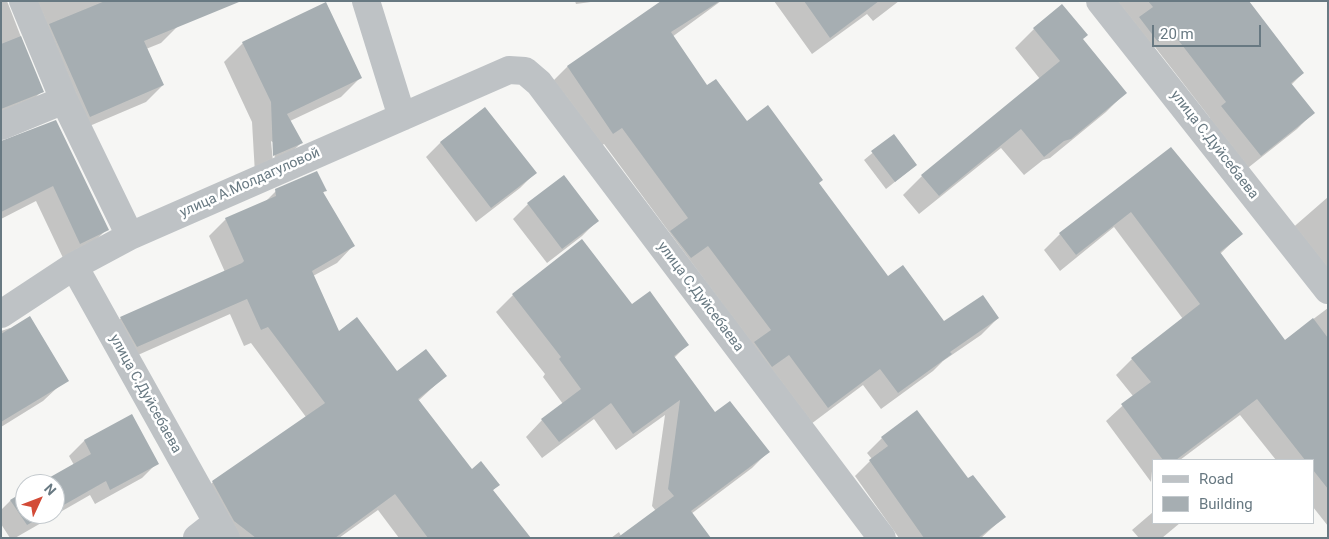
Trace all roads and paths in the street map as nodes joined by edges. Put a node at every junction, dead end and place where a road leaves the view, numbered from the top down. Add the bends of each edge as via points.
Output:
1 (23, 1) edge
2 (366, 1) edge
3 (1100, 1) edge
4 (509, 70) joint
5 (64, 100) junction
6 (402, 117) junction
7 (1, 126) edge
8 (130, 236) junction
9 (74, 266) junction
10 (1328, 290) edge
11 (1, 314) edge
12 (213, 533) edge
13 (882, 538) edge

1 - 5 street
2 - 6 street
3 - 10 street, улица С.Дуйсебаева
4 - 6 street, улица А.Молдагуловой
4 - 13 street, улица С.Дуйсебаева via 525,71 539,83
5 - 7 street
5 - 8 street
6 - 8 street, улица А.Молдагуловой
8 - 9 street, улица А.Молдагуловой
9 - 11 street, улица А.Молдагуловой
9 - 12 street, улица С.Дуйсебаева

